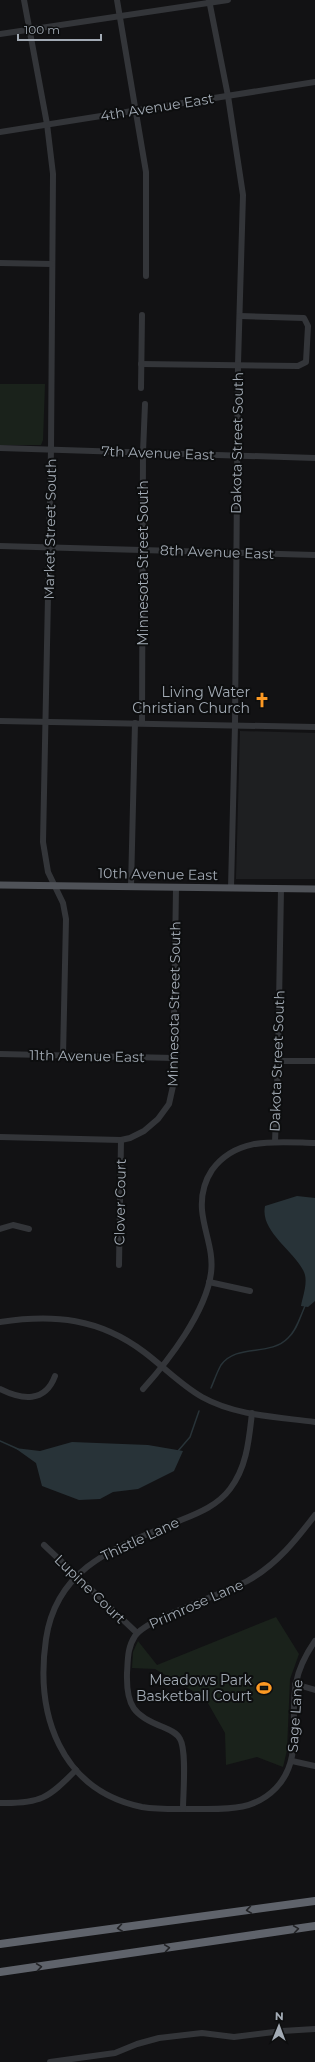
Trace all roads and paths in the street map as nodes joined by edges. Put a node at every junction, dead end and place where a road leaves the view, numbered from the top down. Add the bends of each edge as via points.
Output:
1 (24, 0) edge
2 (117, 0) edge
3 (228, 0) edge
4 (210, 1) edge
5 (120, 17) junction
6 (29, 30) junction
7 (0, 34) edge
8 (315, 82) edge
9 (228, 96) junction
10 (137, 111) junction
11 (47, 124) junction
12 (0, 132) edge
13 (0, 263) edge
14 (52, 264) junction
15 (146, 276) dead end
16 (142, 315) dead end
17 (240, 316) junction
18 (141, 364) junction
19 (238, 364) junction
20 (141, 388) dead end
21 (146, 404) dead end
22 (0, 448) edge
23 (51, 449) junction
24 (143, 452) junction
25 (237, 456) junction
26 (315, 458) edge
27 (0, 546) edge
28 (49, 548) junction
29 (143, 549) junction
30 (236, 553) junction
31 (315, 555) edge
32 (0, 721) edge
33 (47, 722) junction
34 (134, 723) junction
35 (142, 723) junction
36 (235, 725) junction
37 (315, 728) edge
38 (0, 885) edge
39 (54, 886) junction
40 (131, 887) junction
41 (176, 888) junction
42 (231, 888) junction
43 (281, 889) junction
44 (315, 889) edge
45 (0, 1054) edge
46 (63, 1056) junction
47 (174, 1058) junction
48 (278, 1061) junction
49 (315, 1061) edge
50 (0, 1137) edge
51 (121, 1140) junction
52 (275, 1142) junction
53 (315, 1143) edge
54 (0, 1229) edge
55 (29, 1230) dead end
56 (119, 1265) dead end
57 (209, 1282) junction
58 (250, 1291) dead end
59 (0, 1322) edge
60 (162, 1366) junction
61 (55, 1376) dead end
62 (0, 1389) edge
63 (143, 1389) dead end
64 (252, 1413) junction
65 (315, 1422) edge
66 (315, 1515) edge
67 (44, 1545) dead end
68 (76, 1576) junction
69 (137, 1633) junction
70 (315, 1641) edge
71 (295, 1684) junction
72 (315, 1690) edge
73 (292, 1761) junction
74 (315, 1766) edge
75 (76, 1770) junction
76 (0, 1803) edge
77 (183, 1809) junction
78 (315, 1901) edge
79 (315, 1926) edge
80 (0, 1944) edge
81 (0, 1972) edge
82 (315, 2029) edge
83 (50, 2062) edge

1 - 6 street, Market Street South
2 - 5 street
3 - 4 street
4 - 5 street
4 - 9 street, Dakota Street South
5 - 6 street
5 - 10 street
6 - 7 street
6 - 11 street, Market Street South
8 - 9 street, 4th Avenue East
9 - 10 street, 4th Avenue East
9 - 17 street, Dakota Street South via 243,194
10 - 11 street, 4th Avenue East
10 - 15 street via 146,172
11 - 12 street, 4th Avenue East
11 - 14 street, Market Street South via 52,174
13 - 14 street
14 - 23 street, Market Street South
16 - 18 street
17 - 19 street, Dakota Street South
17 - 19 street via 304,318 308,326 308,358 303,365 298,366
18 - 19 street
18 - 20 street
19 - 25 street, Dakota Street South
21 - 24 street, Minnesota Street South
22 - 23 street, 7th Avenue East
23 - 24 street, 7th Avenue East
23 - 28 street, Market Street South
24 - 25 street, 7th Avenue East
24 - 29 street, Minnesota Street South
25 - 26 street, 7th Avenue East
25 - 30 street, Dakota Street South
27 - 28 street, 8th Avenue East
28 - 29 street, 8th Avenue East
28 - 33 street, Market Street South
29 - 30 street, 8th Avenue East
29 - 35 street, Minnesota Street South
30 - 31 street, 8th Avenue East
30 - 36 street, Dakota Street South
32 - 33 street
33 - 34 street
33 - 39 street, Market Street South via 44,853
34 - 35 street
34 - 40 street
35 - 36 street
36 - 37 street
36 - 42 street, Dakota Street South
38 - 39 main road, 10th Avenue East
39 - 40 main road, 10th Avenue East
39 - 46 street, Market Street South via 63,903 66,920
40 - 41 main road, 10th Avenue East
41 - 42 main road, 10th Avenue East
41 - 47 street, Minnesota Street South
42 - 43 main road, 10th Avenue East
43 - 44 main road, 10th Avenue East
43 - 48 street, Dakota Street South
45 - 46 street, 11th Avenue East
46 - 47 street, 11th Avenue East
47 - 51 street, Minnesota Street South via 173,1086 164,1111 144,1131
48 - 49 street
48 - 52 street, Dakota Street South
50 - 51 street, Minnesota Street South
51 - 56 street, Clover Court
52 - 53 street
52 - 57 street, Dakota Street South via 246,1145 229,1153 216,1165 206,1181 202,1205 211,1254
54 - 55 street via 13,1225
57 - 58 street
57 - 60 street, Dakota Street South via 186,1332
59 - 60 street via 38,1318 82,1322 120,1337
60 - 63 street, Dakota Street South
60 - 64 street via 202,1397
61 - 62 street via 49,1387 33,1397 18,1397
64 - 65 street
64 - 68 street, Thistle Lane via 242,1470 222,1498 201,1512 115,1548 93,1561
66 - 69 street, Primrose Lane via 286,1551 263,1571 236,1587 153,1622
67 - 68 street, Lupine Court
68 - 69 street, Lupine Court
68 - 75 street, Thistle Lane via 59,1602 50,1623 43,1678 49,1721 58,1744
69 - 77 street, Primrose Lane via 128,1654 129,1700 141,1717 170,1730 180,1739 183,1754
70 - 71 street, Sage Lane via 302,1660
71 - 72 street
71 - 73 street, Sage Lane
73 - 74 street
73 - 77 street, Sage Lane via 278,1786 263,1800 254,1804 226,1809
75 - 76 street via 44,1798 20,1804
75 - 77 street, Thistle Lane via 96,1787 123,1801 144,1807
78 -> 80 highway
81 -> 79 highway
82 - 83 street via 234,2037 202,2033 159,2038 115,2053

